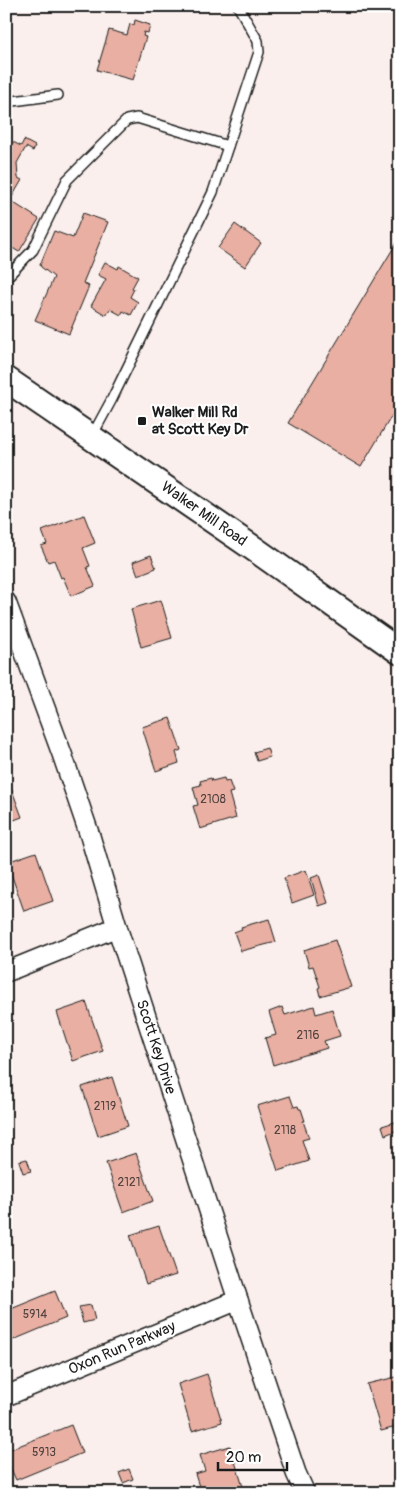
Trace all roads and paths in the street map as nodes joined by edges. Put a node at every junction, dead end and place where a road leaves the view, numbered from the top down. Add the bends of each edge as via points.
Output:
1 (238, 6) edge
2 (58, 95) dead end
3 (6, 102) edge
4 (228, 146) junction
5 (6, 278) edge
6 (6, 379) edge
7 (92, 436) junction
8 (6, 602) edge
9 (400, 652) edge
10 (117, 927) junction
11 (6, 972) edge
12 (238, 1300) junction
13 (6, 1396) edge
14 (305, 1493) edge

1 - 4 lane via 258,41 259,52
2 - 3 lane
4 - 5 lane via 137,118 127,120 67,180 32,250
4 - 7 lane via 213,192
6 - 7 street, Walker Mill Road
7 - 9 street, Walker Mill Road
8 - 10 street, Scott Key Drive via 62,754
10 - 11 street
10 - 12 street, Scott Key Drive
12 - 13 street, Oxon Run Parkway
12 - 14 street, Scott Key Drive

